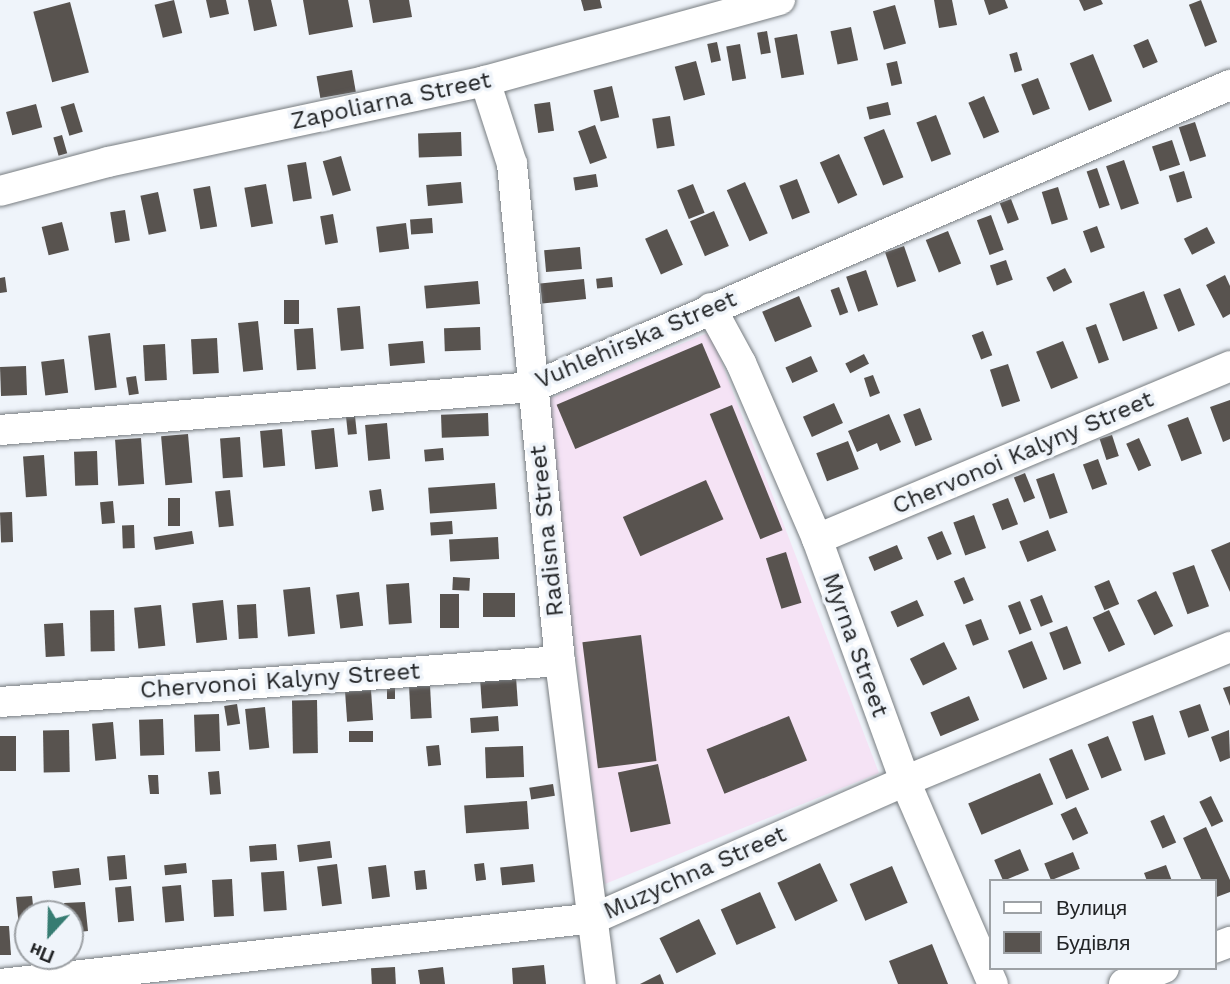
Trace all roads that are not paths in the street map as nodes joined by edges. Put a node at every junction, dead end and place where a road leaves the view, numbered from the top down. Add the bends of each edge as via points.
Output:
1 (780, 0) edge
2 (485, 81) junction
3 (1230, 85) edge
4 (0, 191) edge
5 (711, 308) junction
6 (1230, 366) edge
7 (533, 387) junction
8 (0, 430) edge
9 (817, 539) junction
10 (1230, 647) edge
11 (560, 661) junction
12 (0, 702) edge
13 (905, 781) junction
14 (596, 918) junction
15 (1159, 970) edge
16 (0, 984) edge
17 (601, 984) edge
18 (993, 984) edge
19 (1124, 984) edge

1 - 2 street, Zapoliarna Street
2 - 4 street, Zapoliarna Street via 108,162
2 - 7 street, Radisna Street via 512,164
3 - 5 street, Vuhlehirska Street
5 - 7 street, Vuhlehirska Street
5 - 9 street, Myrna Street via 741,363
6 - 9 street, Chervonoi Kalyny Street
7 - 8 street, Vuhlehirska Street
7 - 11 street, Radisna Street
9 - 13 street, Myrna Street
10 - 13 street, Muzychna Street
11 - 12 street, Chervonoi Kalyny Street
11 - 14 street, Radisna Street
13 - 14 street, Muzychna Street
13 - 18 street, Myrna Street
14 - 16 street, Muzychna Street
14 - 17 street, Radisna Street
15 - 19 street

